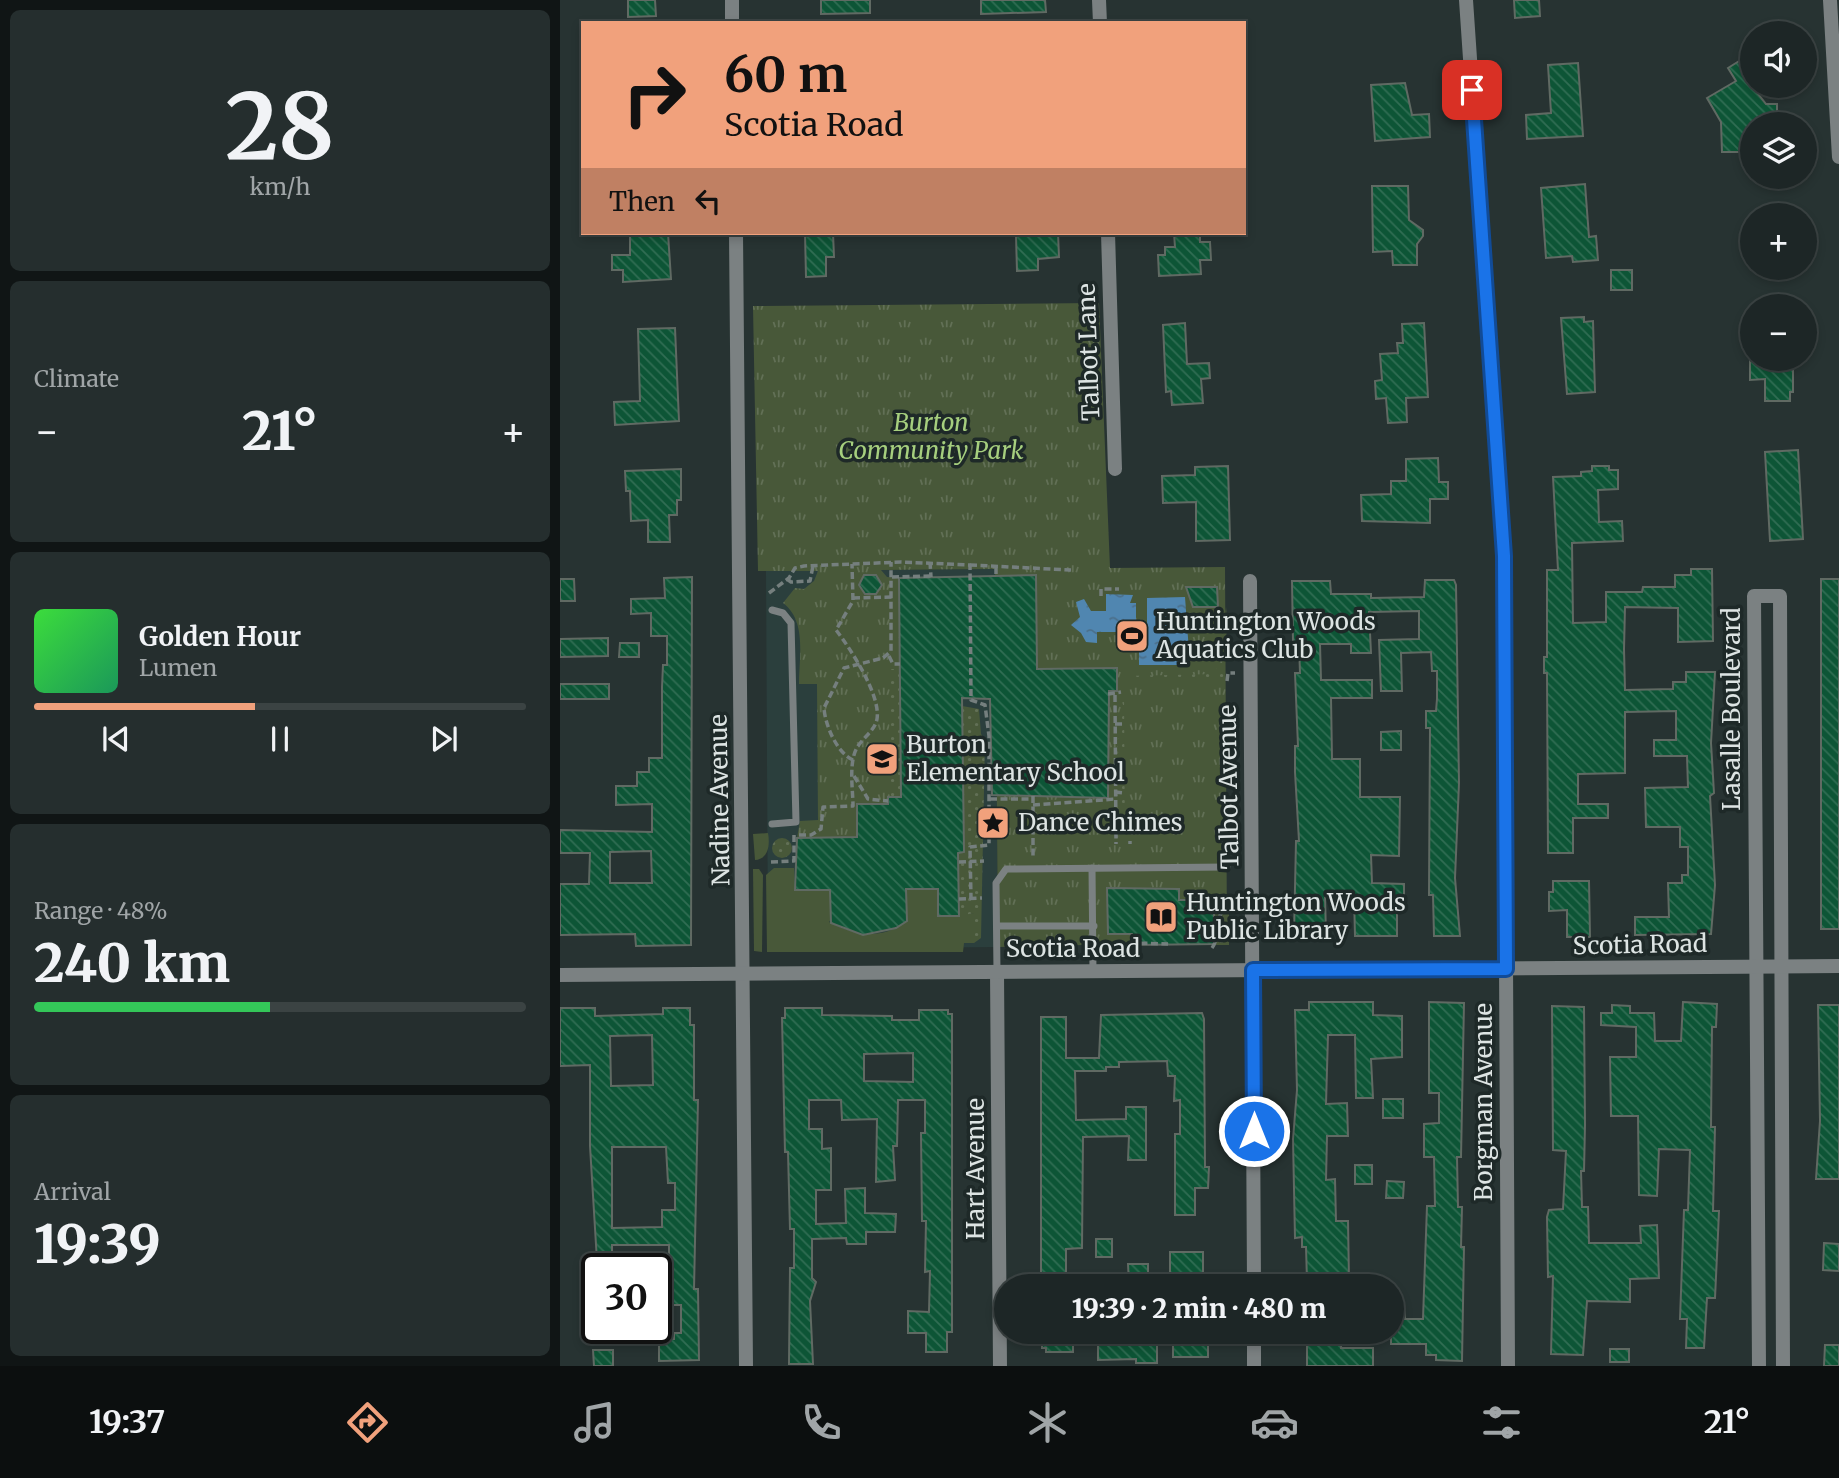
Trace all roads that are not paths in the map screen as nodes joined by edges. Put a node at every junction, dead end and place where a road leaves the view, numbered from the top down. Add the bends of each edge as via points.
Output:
1 (732, 0) edge
2 (1099, 0) edge
3 (1466, 0) edge
4 (1830, 0) edge
5 (732, 21) edge
6 (1100, 21) edge
7 (1839, 157) edge
8 (736, 235) edge
9 (1108, 235) edge
10 (1115, 469) dead end
11 (1250, 581) dead end
12 (772, 610) dead end
13 (772, 824) dead end
14 (1227, 867) dead end
15 (1092, 868) junction
16 (998, 926) junction
17 (1094, 926) junction
18 (1839, 965) edge
19 (1755, 966) junction
20 (1782, 966) junction
21 (1506, 969) junction
22 (1253, 970) junction
23 (997, 972) junction
24 (1093, 972) junction
25 (744, 974) junction
26 (560, 975) edge
27 (1758, 1223) junction
28 (1782, 1223) junction
29 (1254, 1274) edge
30 (1254, 1344) edge
31 (746, 1366) edge
32 (1000, 1366) edge
33 (1254, 1366) edge
34 (1508, 1366) edge
35 (1759, 1366) edge
36 (1783, 1366) edge

1 - 5 street
2 - 6 street
3 - 21 street, Borgman Avenue via 1504,556
4 - 7 street
8 - 25 street, Nadine Avenue
9 - 10 street, Talbot Lane
11 - 22 street, Talbot Avenue
12 - 13 lane via 783,613 791,623 796,822
14 - 15 lane
15 - 16 lane via 1006,869 996,883
15 - 17 lane
16 - 17 lane
16 - 23 lane
17 - 24 lane
18 - 20 street, Scotia Road
19 - 20 street, Scotia Road
19 - 20 street, Lasalle Boulevard via 1754,596 1780,596
19 - 21 street, Scotia Road
19 - 27 street, Lasalle Boulevard
20 - 28 street, Lasalle Boulevard
21 - 22 street, Scotia Road
21 - 34 street, Borgman Avenue
22 - 24 street, Scotia Road
22 - 29 street, Talbot Avenue
23 - 24 street, Scotia Road
23 - 25 street, Scotia Road
23 - 32 street, Hart Avenue
25 - 26 street, Scotia Road
25 - 31 street, Nadine Avenue
27 - 28 street
27 - 35 street, Lasalle Boulevard
28 - 36 street, Lasalle Boulevard
30 - 33 street

